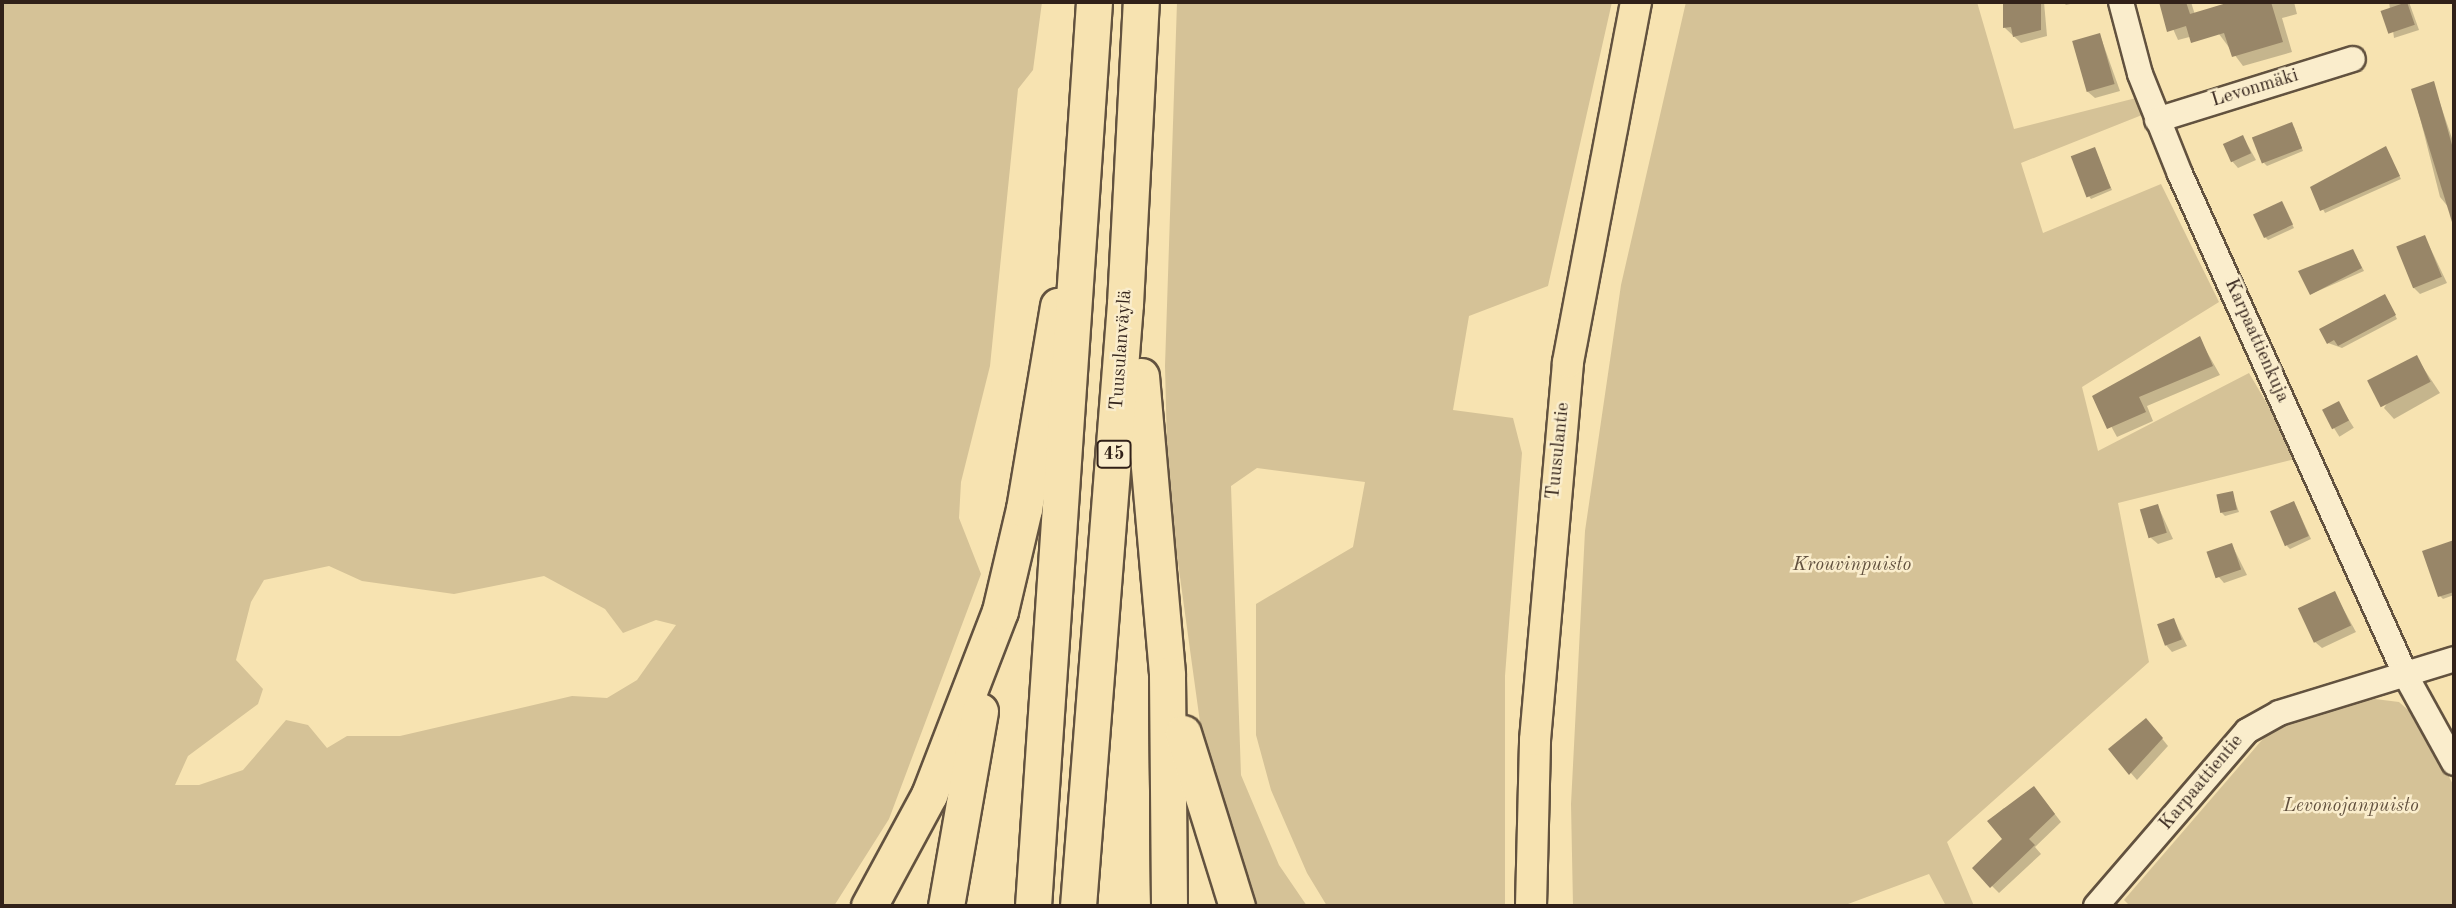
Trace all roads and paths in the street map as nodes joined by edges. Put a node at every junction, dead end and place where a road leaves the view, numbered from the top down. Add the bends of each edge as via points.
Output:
1 (1094, 2) edge
2 (1140, 2) edge
3 (1636, 2) edge
4 (2120, 2) edge
5 (2353, 59) dead end
6 (1088, 116) junction
7 (2157, 120) junction
8 (1134, 132) junction
9 (1000, 611) junction
10 (2454, 659) edge
11 (1167, 675) junction
12 (2406, 676) junction
13 (2454, 763) edge
14 (869, 906) edge
15 (946, 906) edge
16 (1033, 906) edge
17 (1077, 906) edge
18 (1169, 906) edge
19 (1237, 906) edge
20 (1531, 906) edge
21 (2096, 906) edge

1 - 6 highway, 45
2 - 8 highway, Tuusulanväylä / 45
3 - 20 main road, Tuusulantie via 1568,362 1535,740
4 - 7 street, Karpaattienkuja
5 - 7 street, Levonmäki
6 - 9 highway via 1024,509
6 - 16 highway, 45
7 - 12 street, Karpaattienkuja
8 - 11 highway via 1140,412
8 - 17 highway, Tuusulanväylä / 45
9 - 14 highway via 929,795
9 - 15 highway
10 - 12 street, Karpaattientie
11 - 18 highway
11 - 19 highway
12 - 13 street, Karpaattienkuja
12 - 21 street, Karpaattientie via 2279,713 2247,731

